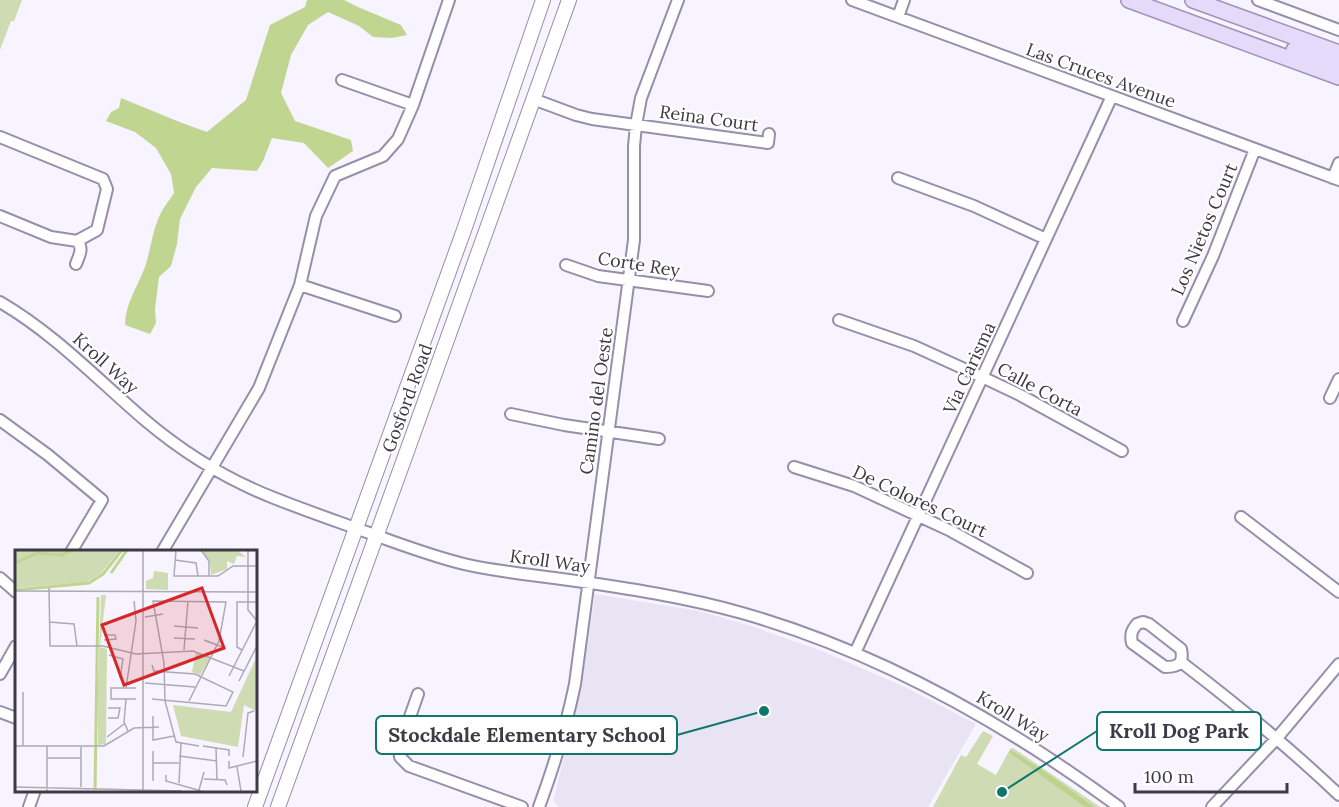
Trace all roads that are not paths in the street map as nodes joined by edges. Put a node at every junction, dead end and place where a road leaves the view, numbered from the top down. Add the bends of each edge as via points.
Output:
1 (449, 0) edge
2 (543, 0) edge
3 (569, 0) edge
4 (678, 0) edge
5 (852, 0) edge
6 (904, 0) edge
7 (1129, 0) edge
8 (1194, 0) edge
9 (1258, 0) edge
10 (898, 17) junction
11 (1339, 30) edge
12 (1255, 47) junction
13 (1339, 53) edge
14 (1339, 66) edge
15 (1339, 77) edge
16 (342, 80) dead end
17 (1112, 96) junction
18 (533, 99) junction
19 (413, 105) junction
20 (636, 125) junction
21 (769, 134) dead end
22 (0, 137) edge
23 (1255, 149) junction
24 (1339, 162) edge
25 (898, 178) dead end
26 (1336, 179) edge
27 (0, 216) edge
28 (1046, 239) junction
29 (77, 242) junction
30 (76, 264) dead end
31 (566, 265) dead end
32 (629, 281) junction
33 (300, 285) junction
34 (708, 291) dead end
35 (0, 302) edge
36 (395, 316) dead end
37 (839, 320) dead end
38 (1183, 321) dead end
39 (982, 377) junction
40 (1339, 379) edge
41 (1330, 398) dead end
42 (512, 414) dead end
43 (0, 420) edge
44 (609, 432) junction
45 (659, 439) dead end
46 (1122, 452) dead end
47 (795, 467) dead end
48 (212, 468) junction
49 (918, 516) junction
50 (1241, 517) dead end
51 (356, 529) junction
52 (376, 535) junction
53 (72, 550) edge
54 (163, 550) edge
55 (1027, 573) dead end
56 (0, 578) edge
57 (588, 583) junction
58 (15, 591) edge
59 (1339, 592) edge
60 (15, 648) edge
61 (855, 653) junction
62 (1181, 662) junction
63 (1339, 664) edge
64 (0, 674) edge
65 (418, 694) dead end
66 (0, 712) edge
67 (15, 718) edge
68 (1277, 738) junction
69 (34, 792) edge
70 (1339, 795) edge
71 (29, 807) edge
72 (255, 807) edge
73 (278, 807) edge
74 (522, 807) edge
75 (539, 807) edge
76 (1119, 807) edge
77 (1212, 807) edge

1 - 19 street
2 - 51 main road, Gosford Road
3 - 18 main road, Gosford Road
4 - 20 street, Camino del Oeste
5 - 10 street, Las Cruces Avenue
6 - 10 street
7 - 12 main road
8 - 13 main road
9 - 11 street
10 - 17 street, Las Cruces Avenue
12 - 14 main road via 1293,50
12 - 15 main road
16 - 19 street
17 - 23 street, Las Cruces Avenue
17 - 28 street, Via Carisma
18 - 20 street via 576,115
18 - 52 main road, Gosford Road
19 - 33 street via 398,139 383,156 335,176 316,216
20 - 21 street, Reina Court via 768,143
20 - 32 street, Camino del Oeste via 635,229
22 - 29 street via 103,178 107,189 97,230
23 - 26 street, Las Cruces Avenue
23 - 38 street, Los Nietos Court
24 - 26 street
25 - 28 street via 974,206
27 - 29 street via 51,237
28 - 39 street, Via Carisma
29 - 30 street via 81,250
31 - 32 street, Corte Rey
32 - 34 street, Corte Rey
32 - 44 street, Camino del Oeste
33 - 36 street
33 - 48 street via 259,388
35 - 48 street, Kroll Way via 64,347 172,442
37 - 39 street, Calle Corta via 914,346
39 - 46 street, Calle Corta
39 - 49 street, Via Carisma
40 - 41 street
42 - 44 street
43 - 53 street via 102,500
44 - 45 street
44 - 57 street, Camino del Oeste
47 - 49 street, De Colores Court via 854,486
48 - 51 street, Kroll Way via 273,498
48 - 54 street
49 - 55 street, De Colores Court
49 - 61 street, Via Carisma
50 - 59 street
51 - 52 street, Kroll Way
51 - 72 main road, Gosford Road
52 - 57 street, Kroll Way via 464,564
52 - 73 main road, Gosford Road
56 - 58 street
57 - 61 street, Kroll Way via 740,612
57 - 75 street, Camino del Oeste via 575,684 558,753
60 - 64 street
61 - 76 street, Kroll Way via 992,722
62 - 62 street via 1182,649 1149,624 1137,624 1132,630 1132,643 1165,668
62 - 68 street
63 - 68 street
65 - 74 street via 399,748 400,757 409,766
66 - 67 street
68 - 70 street
68 - 77 street
69 - 71 street

